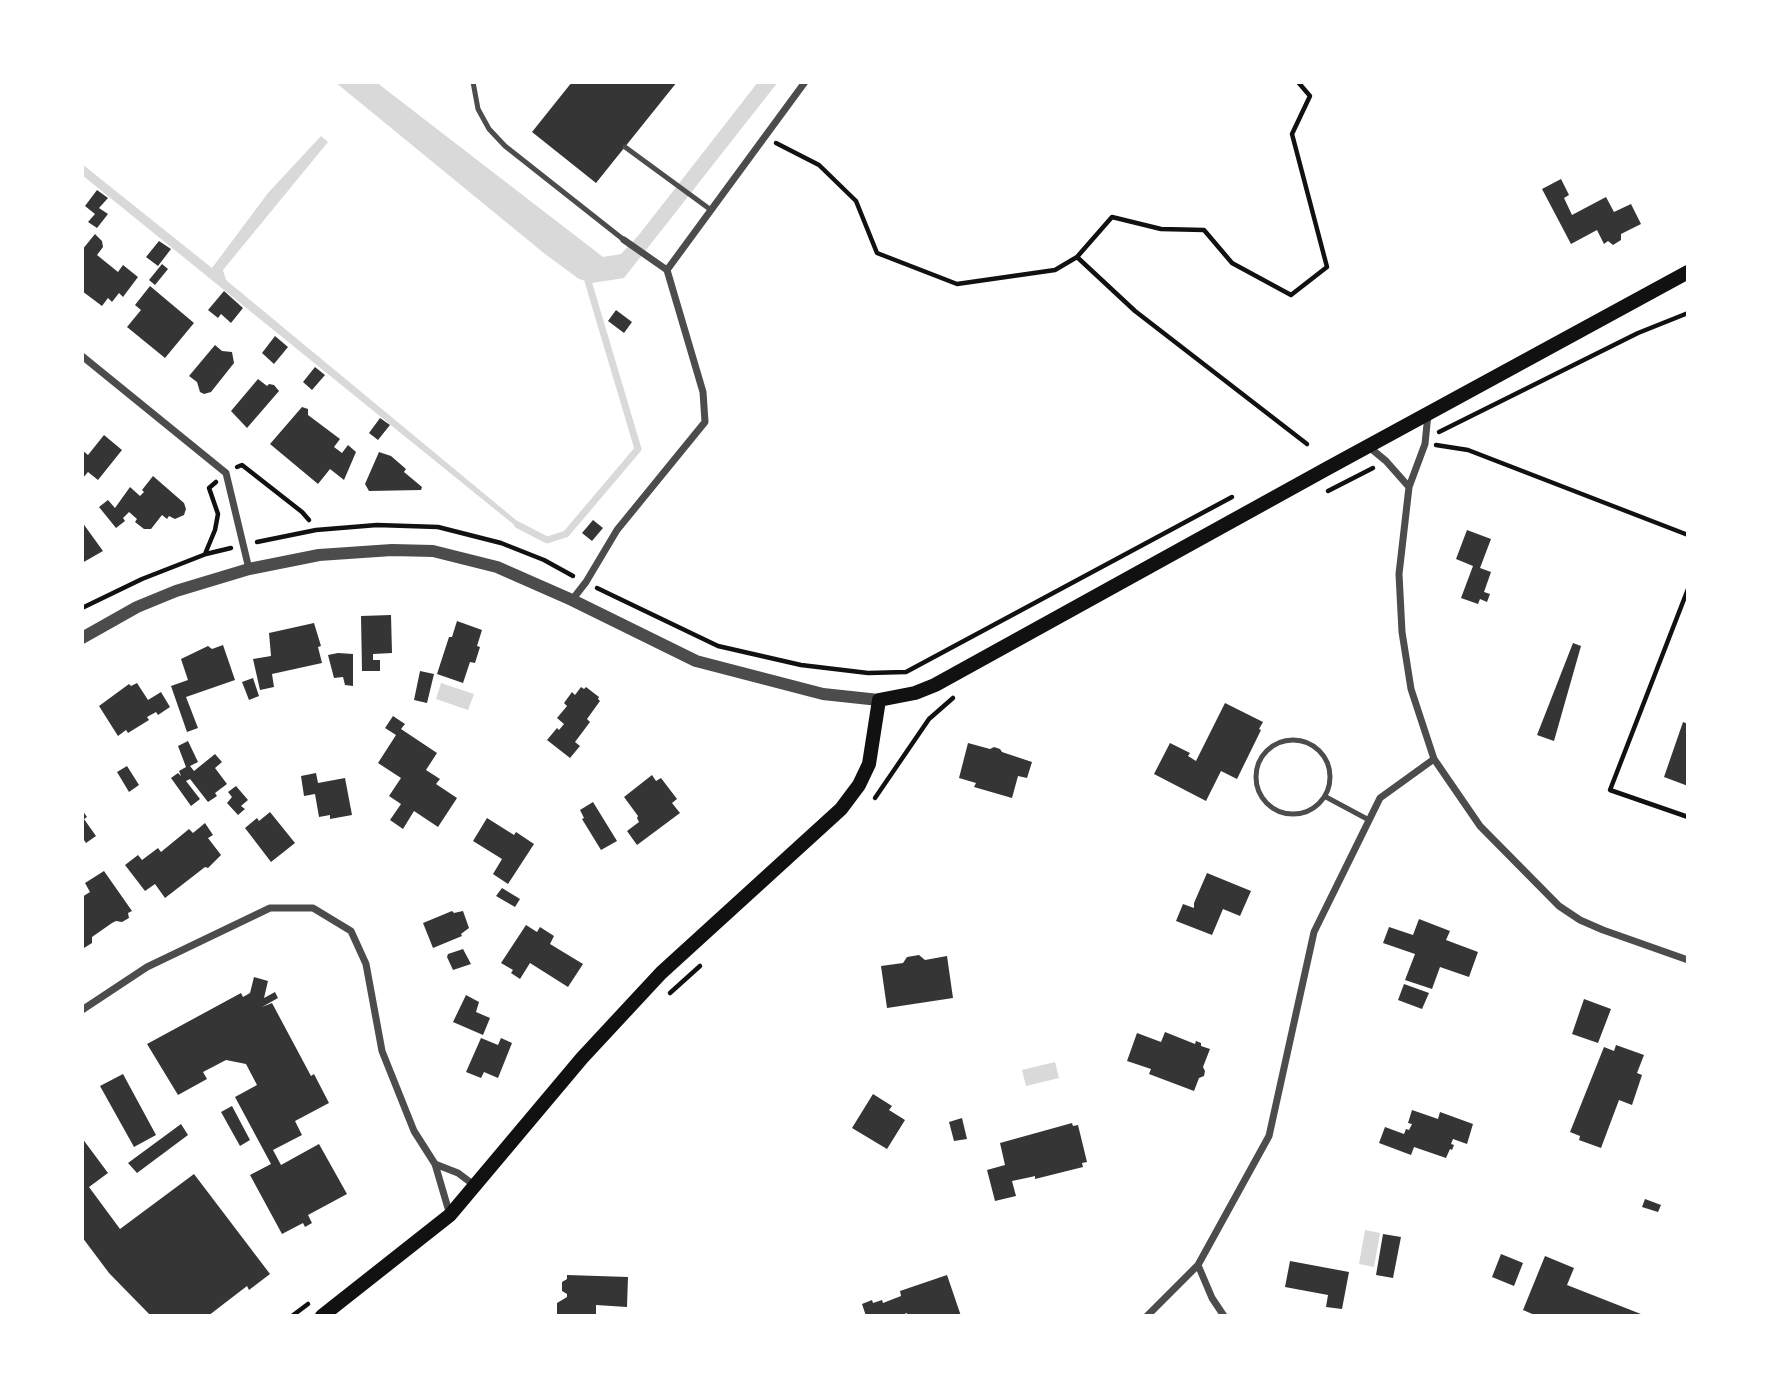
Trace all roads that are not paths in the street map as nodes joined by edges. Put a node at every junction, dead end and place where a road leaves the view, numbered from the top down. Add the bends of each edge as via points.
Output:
1 (473, 82) edge
2 (806, 82) edge
3 (625, 147) dead end
4 (711, 210) junction
5 (624, 240) joint
6 (667, 270) junction
7 (1688, 272) edge
8 (82, 356) edge
9 (1428, 414) junction
10 (1368, 446) junction
11 (1409, 487) junction
12 (250, 569) junction
13 (572, 600) junction
14 (82, 638) edge
15 (879, 701) junction
16 (1434, 759) junction
17 (1326, 797) junction
18 (1369, 820) junction
19 (1688, 960) edge
20 (82, 1010) edge
21 (435, 1164) junction
22 (475, 1185) junction
23 (450, 1215) junction
24 (1198, 1265) junction
25 (322, 1316) edge
26 (1147, 1316) edge
27 (1224, 1316) edge

1 - 5 lane via 478,110 489,129
2 - 4 street
3 - 4 lane
4 - 6 street
5 - 6 street
6 - 13 street via 703,392 705,422 617,530
7 - 9 main road
8 - 12 street via 226,473
9 - 10 main road
9 - 11 street via 1425,441
10 - 11 street
10 - 15 main road via 936,685
11 - 16 street via 1399,575 1402,632 1411,689
12 - 13 street via 319,555 433,551 497,567
12 - 14 street via 137,607
13 - 15 street via 696,661 823,694
15 - 22 main road via 869,764 841,809 661,973
16 - 18 street via 1380,798
16 - 19 street via 1480,826 1559,906 1603,930
17 - 17 lane via 1331,772 1327,760 1309,743 1284,741 1263,755 1256,777 1258,790 1272,809 1296,815 1308,812
17 - 18 lane
18 - 24 street via 1314,932 1269,1136
20 - 21 street via 147,967 270,908 313,908 351,931 366,964 382,1051 414,1131
21 - 22 street
21 - 23 street
22 - 23 main road
23 - 25 main road
24 - 26 street
24 - 27 street

